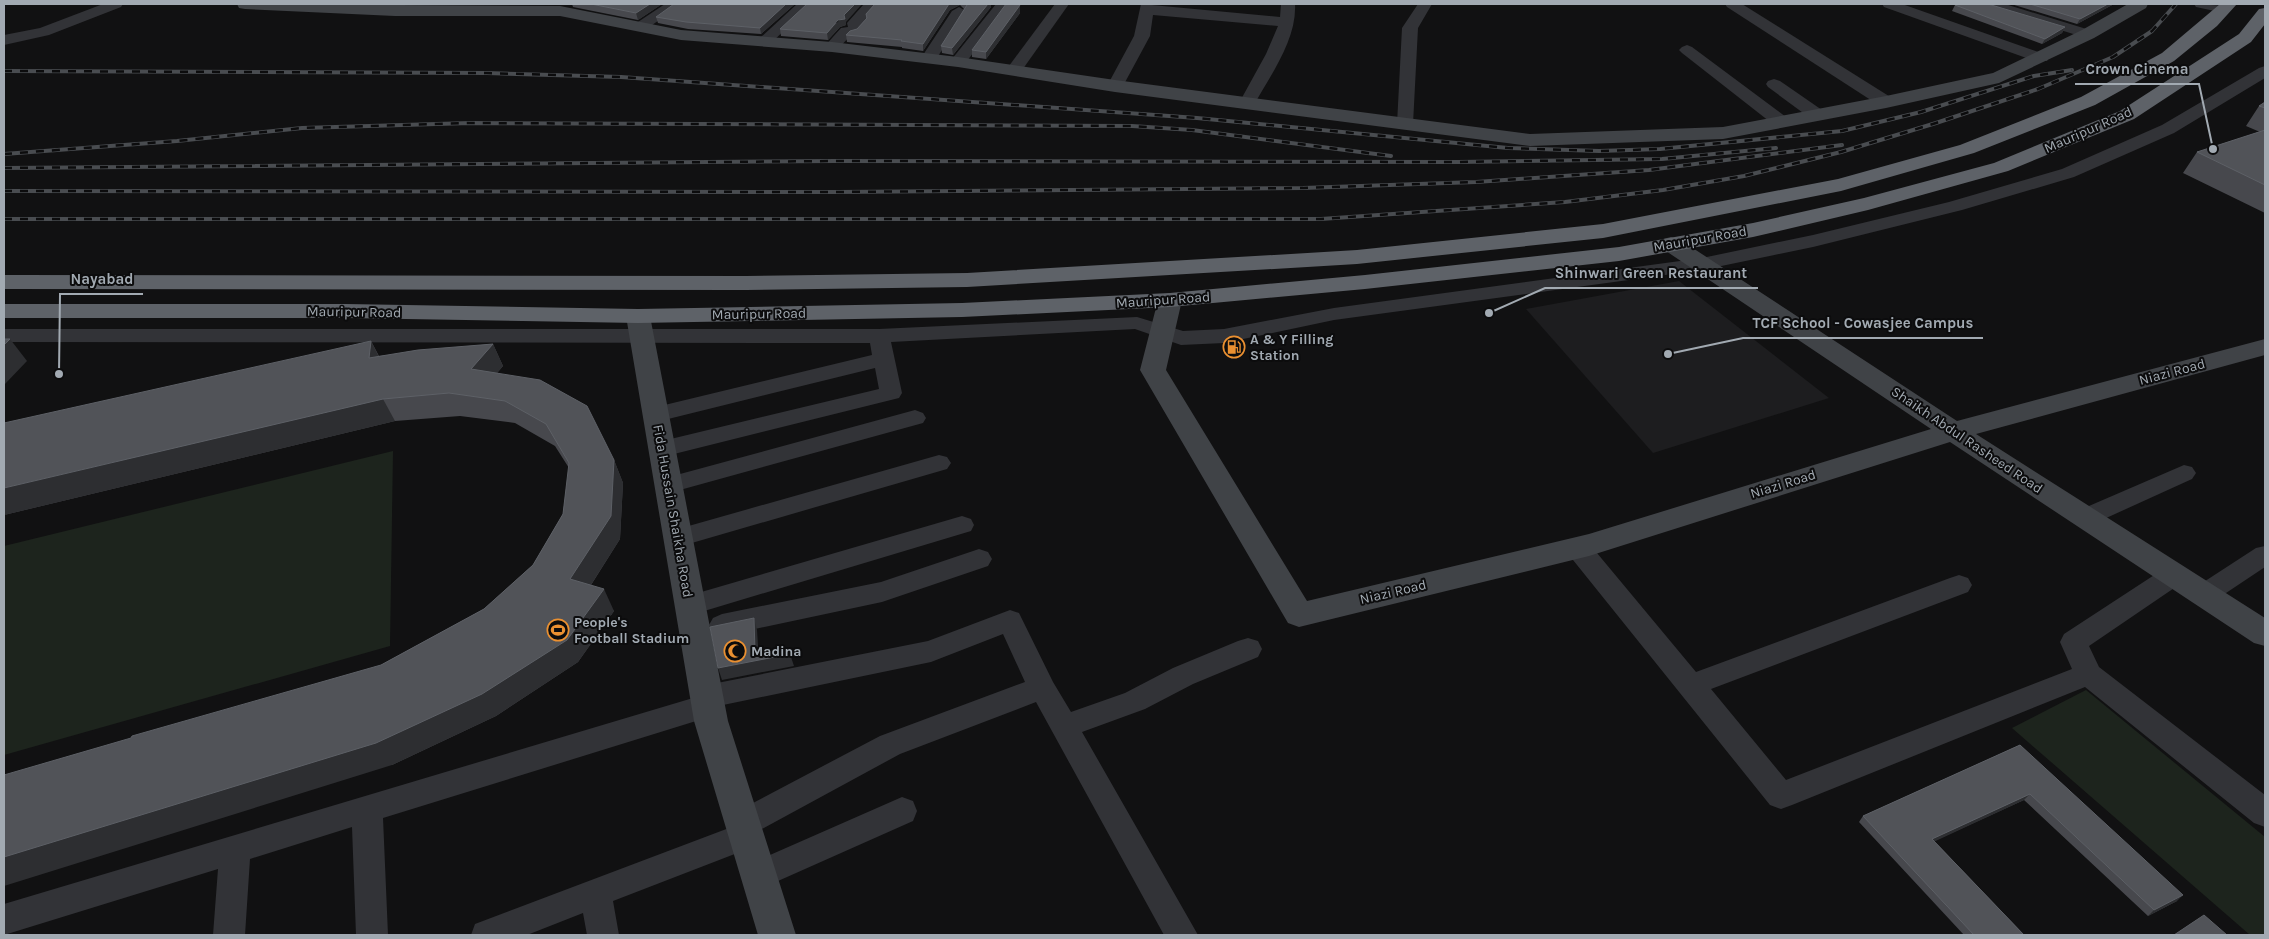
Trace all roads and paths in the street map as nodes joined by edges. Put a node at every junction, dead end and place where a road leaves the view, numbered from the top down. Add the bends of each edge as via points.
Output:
1 (116, 4) edge
2 (245, 4) edge
3 (675, 4) edge
4 (805, 4) edge
5 (872, 4) edge
6 (1002, 4) edge
7 (1062, 4) edge
8 (1288, 4) edge
9 (1425, 4) edge
10 (1732, 4) edge
11 (1889, 4) edge
12 (1991, 4) edge
13 (2140, 4) edge
14 (2201, 4) edge
15 (2226, 6) edge
16 (400, 7) edge
17 (1147, 7) edge
18 (959, 11) dead end
19 (2265, 13) edge
20 (1287, 22) junction
21 (640, 27) junction
22 (2088, 34) junction
23 (4, 40) edge
24 (765, 41) junction
25 (832, 47) junction
26 (1687, 50) dead end
27 (929, 58) junction
28 (2041, 58) junction
29 (958, 62) junction
30 (1014, 70) junction
31 (2265, 71) edge
32 (1774, 84) dead end
33 (1115, 86) junction
34 (1886, 102) junction
35 (1247, 103) junction
36 (1816, 114) junction
37 (1780, 122) junction
38 (1406, 124) junction
39 (1671, 244) junction
40 (1702, 264) junction
41 (4, 282) edge
42 (1170, 300) junction
43 (4, 311) edge
44 (640, 327) junction
45 (1162, 332) junction
46 (4, 336) edge
47 (879, 336) junction
48 (2265, 347) edge
49 (884, 359) junction
50 (656, 414) junction
51 (915, 418) dead end
52 (1954, 431) junction
53 (662, 450) junction
54 (939, 463) dead end
55 (2184, 473) dead end
56 (669, 485) junction
57 (2084, 518) junction
58 (962, 525) dead end
59 (678, 538) junction
60 (1578, 548) junction
61 (2265, 555) edge
62 (979, 559) dead end
63 (2174, 575) junction
64 (1959, 585) dead end
65 (2205, 594) junction
66 (693, 618) junction
67 (2265, 634) edge
68 (1248, 649) dead end
69 (2088, 674) junction
70 (1690, 685) junction
71 (1042, 688) junction
72 (708, 701) junction
73 (1064, 728) junction
74 (367, 809) junction
75 (902, 810) dead end
76 (2265, 812) edge
77 (745, 829) junction
78 (235, 849) junction
79 (758, 875) junction
80 (596, 894) junction
81 (4, 920) edge
82 (229, 935) edge
83 (372, 935) edge
84 (487, 935) edge
85 (603, 935) edge
86 (777, 935) edge
87 (1182, 935) edge

1 - 23 street via 44,32
2 - 16 street
3 - 21 street
4 - 24 street
5 - 25 street via 854,23 858,24 852,32 846,31
6 - 29 street
7 - 30 street
8 - 20 street
9 - 38 street via 1410,28
10 - 34 street
11 - 28 street
12 - 22 street
13 - 22 street
14 - 15 street
15 - 41 highway, Mauripur Road via 2168,57 2096,97 1967,150 1841,185 1603,231 1357,258 967,280 736,283
16 - 21 street via 560,11
17 - 20 street
17 - 33 street via 1142,36
18 - 27 street
19 - 39 highway, Mauripur Road via 2245,38 2127,115 2001,167 1868,204
20 - 35 street
21 - 24 street via 681,35
22 - 28 street
24 - 25 street
25 - 27 street
26 - 37 street
27 - 29 street
28 - 34 street via 1998,77
29 - 30 street
30 - 33 street
31 - 40 street via 2168,129 2068,173 1823,239
32 - 36 street
33 - 35 street
34 - 36 street
35 - 38 street
36 - 37 street
37 - 38 street via 1723,133 1530,140
39 - 40 street, Shaikh Abdul Rasheed Road
39 - 42 highway, Mauripur Road via 1610,255
40 - 45 street via 1334,314 1224,336 1181,338
40 - 52 street, Shaikh Abdul Rasheed Road
42 - 44 highway, Mauripur Road
42 - 45 street
43 - 44 highway, Mauripur Road via 346,311
44 - 46 street
44 - 47 street
44 - 50 street, Fida Hussain Shaikha Road
45 - 47 street via 1137,323
45 - 60 street, Niazi Road via 1153,370 1299,615
47 - 49 street
48 - 52 street, Niazi Road
49 - 50 street
49 - 53 street via 891,393
50 - 53 street, Fida Hussain Shaikha Road
51 - 56 street
52 - 57 street, Shaikh Abdul Rasheed Road
52 - 60 street, Niazi Road
53 - 56 street, Fida Hussain Shaikha Road
54 - 59 street
55 - 57 street
56 - 59 street, Fida Hussain Shaikha Road
57 - 63 street, Shaikh Abdul Rasheed Road
58 - 66 street
59 - 66 street, Fida Hussain Shaikha Road
60 - 70 street
61 - 65 street
62 - 66 street via 882,592
63 - 65 street, Shaikh Abdul Rasheed Road
63 - 69 street via 2074,642
64 - 70 street
65 - 67 street, Shaikh Abdul Rasheed Road
66 - 72 street, Fida Hussain Shaikha Road
68 - 73 street via 1183,676 1135,701
69 - 70 street via 1781,796
69 - 76 street
71 - 72 street via 1010,620 931,651
71 - 73 street
71 - 77 street via 890,744
72 - 74 street
72 - 77 street, Fida Hussain Shaikha Road
73 - 87 street
74 - 78 street
74 - 83 street
75 - 79 street
77 - 79 street, Fida Hussain Shaikha Road
77 - 80 street
78 - 81 street
78 - 82 street
79 - 86 street, Fida Hussain Shaikha Road
80 - 84 street
80 - 85 street

